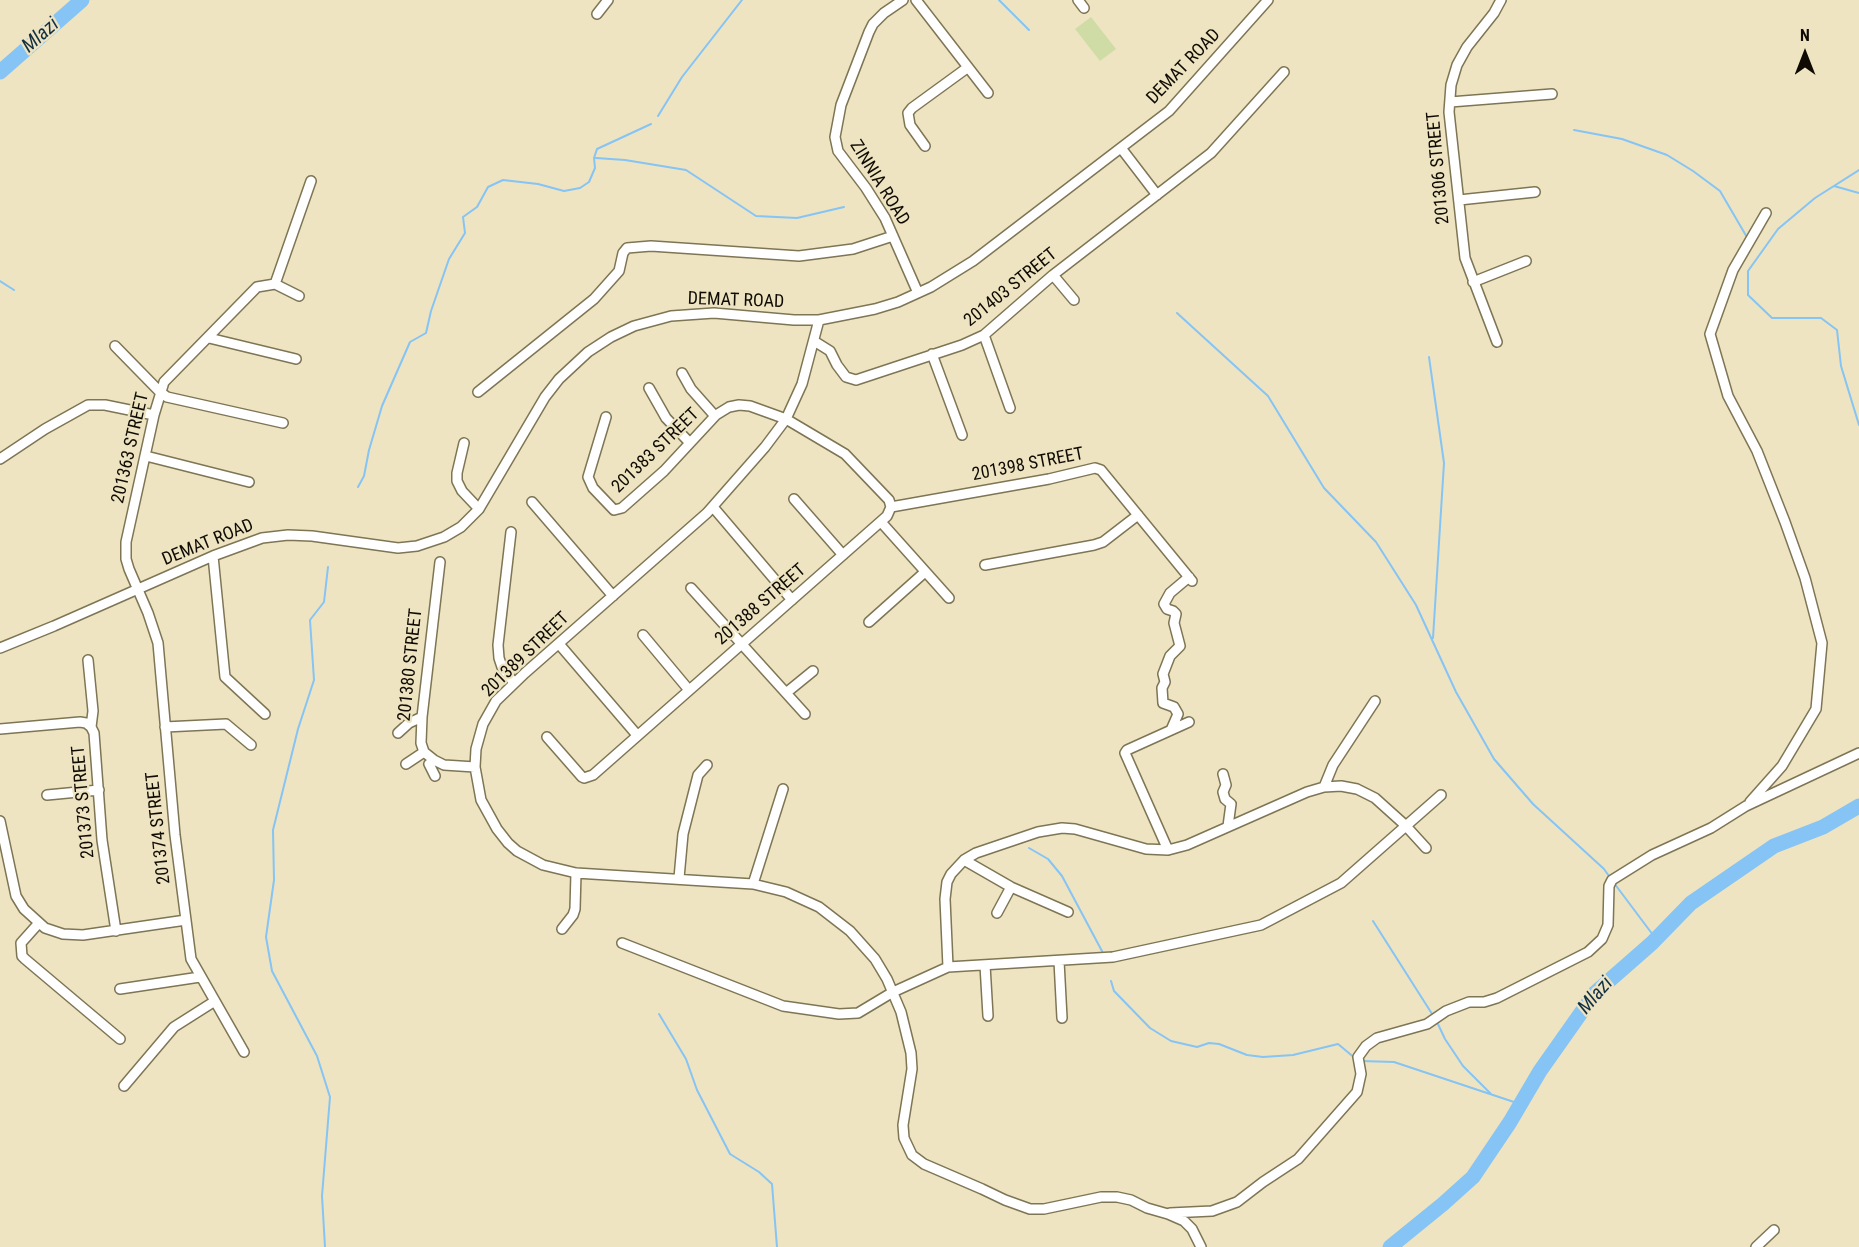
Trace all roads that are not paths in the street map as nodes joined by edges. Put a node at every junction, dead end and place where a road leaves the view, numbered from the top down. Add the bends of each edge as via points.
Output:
1 (608, 0) edge
2 (903, 0) edge
3 (916, 0) edge
4 (1078, 0) edge
5 (1268, 0) edge
6 (1500, 0) edge
7 (1084, 8) dead end
8 (597, 14) dead end
9 (967, 68) junction
10 (1284, 72) dead end
11 (988, 93) dead end
12 (1552, 94) dead end
13 (1450, 102) junction
14 (925, 146) dead end
15 (1121, 148) junction
16 (311, 181) dead end
17 (1535, 192) dead end
18 (1157, 195) junction
19 (1459, 200) junction
20 (1766, 213) dead end
21 (893, 236) junction
22 (1526, 261) dead end
23 (1053, 275) junction
24 (1473, 282) junction
25 (275, 284) junction
26 (918, 293) junction
27 (299, 296) dead end
28 (1074, 300) dead end
29 (819, 320) junction
30 (984, 335) junction
31 (209, 338) junction
32 (814, 341) junction
33 (1497, 342) dead end
34 (116, 346) dead end
35 (932, 354) junction
36 (296, 359) dead end
37 (682, 373) dead end
38 (649, 388) dead end
39 (160, 392) junction
40 (478, 392) dead end
41 (1010, 408) dead end
42 (154, 415) junction
43 (715, 416) junction
44 (606, 417) dead end
45 (786, 419) junction
46 (283, 423) dead end
47 (962, 435) dead end
48 (464, 442) dead end
49 (690, 443) junction
50 (146, 456) junction
51 (0, 459) edge
52 (249, 482) dead end
53 (794, 499) dead end
54 (532, 502) dead end
55 (713, 507) junction
56 (891, 507) junction
57 (479, 509) junction
58 (1137, 515) junction
59 (881, 522) junction
60 (511, 532) dead end
61 (843, 555) junction
62 (213, 556) junction
63 (440, 562) dead end
64 (985, 566) dead end
65 (925, 572) junction
66 (691, 588) dead end
67 (137, 590) junction
68 (613, 596) junction
69 (949, 598) dead end
70 (792, 600) junction
71 (869, 622) dead end
72 (643, 635) dead end
73 (559, 644) junction
74 (741, 644) junction
75 (0, 648) edge
76 (88, 660) dead end
77 (813, 671) dead end
78 (514, 683) junction
79 (689, 690) junction
80 (786, 693) junction
81 (1375, 701) dead end
82 (265, 714) dead end
83 (805, 714) dead end
84 (422, 717) junction
85 (1189, 722) dead end
86 (91, 727) junction
87 (165, 727) junction
88 (0, 729) edge
89 (1171, 730) junction
90 (398, 733) dead end
91 (638, 735) junction
92 (547, 737) dead end
93 (251, 745) dead end
94 (424, 752) junction
95 (1859, 753) edge
96 (434, 760) junction
97 (406, 764) dead end
98 (706, 765) dead end
99 (476, 767) junction
100 (1223, 774) dead end
101 (435, 776) dead end
102 (1324, 787) junction
103 (783, 789) dead end
104 (99, 790) junction
105 (46, 795) dead end
106 (1442, 795) dead end
107 (1746, 806) junction
108 (0, 821) edge
109 (1405, 825) junction
110 (1228, 826) junction
111 (1426, 848) dead end
112 (1168, 850) junction
113 (964, 860) junction
114 (576, 873) junction
115 (679, 878) junction
116 (753, 884) junction
117 (1011, 887) junction
118 (1068, 912) dead end
119 (997, 913) dead end
120 (186, 920) junction
121 (38, 924) junction
122 (562, 929) dead end
123 (116, 931) junction
124 (622, 943) dead end
125 (1059, 961) junction
126 (985, 965) junction
127 (948, 967) junction
128 (200, 977) junction
129 (120, 989) dead end
130 (893, 992) junction
131 (215, 1001) junction
132 (988, 1016) dead end
133 (1062, 1018) dead end
134 (120, 1039) dead end
135 (244, 1052) dead end
136 (124, 1086) dead end
137 (1168, 1214) junction
138 (1774, 1230) dead end
139 (1201, 1247) edge
140 (1756, 1247) edge

1 - 8 street
2 - 21 street, ZINNIA ROAD via 873,24 841,105 835,131 838,151 875,201
3 - 9 street
4 - 7 street
5 - 15 street, DEMAT ROAD via 1181,99
6 - 13 street, 201306 STREET via 1462,55 1453,76
9 - 11 street
9 - 14 street via 908,113 909,125
10 - 18 street, 201403 STREET via 1211,153
12 - 13 street
13 - 19 street, 201306 STREET
15 - 18 street
15 - 26 street, DEMAT ROAD via 973,261
16 - 25 street
17 - 19 street
18 - 23 street, 201403 STREET
19 - 24 street, 201306 STREET via 1465,258
20 - 107 street via 1733,270 1710,334 1728,396 1757,451 1785,522 1822,644 1816,709 1782,766
21 - 26 street, ZINNIA ROAD
21 - 40 street via 853,249 799,256 651,246 627,248 622,253 619,271 594,299
22 - 24 street
23 - 28 street
23 - 30 street, 201403 STREET
24 - 33 street, 201306 STREET
25 - 27 street
25 - 31 street, 201363 STREET via 257,287
26 - 29 street, DEMAT ROAD via 875,309
29 - 32 street, 201389 STREET
29 - 57 street, DEMAT ROAD via 697,313 656,319 611,337 588,352 552,388
30 - 35 street, 201403 STREET
30 - 41 street
31 - 36 street
31 - 39 street, 201363 STREET via 170,374
32 - 35 street, 201403 STREET via 830,351 846,377 856,380
32 - 45 street, 201389 STREET via 807,373
34 - 39 street
35 - 47 street
37 - 43 street
38 - 49 street via 666,418
39 - 42 street, 201363 STREET
39 - 46 street via 167,397
42 - 50 street, 201363 STREET
42 - 51 street via 88,405
43 - 45 street, 201383 STREET via 729,407 750,406
43 - 49 street, 201383 STREET
44 - 49 street, 201383 STREET via 588,477 592,488 614,510 622,508 664,471
45 - 55 street, 201389 STREET
45 - 56 street via 845,454 889,500
48 - 57 street via 457,481
50 - 52 street
50 - 67 street, 201363 STREET via 126,542 126,559
53 - 61 street
54 - 68 street
55 - 68 street, 201389 STREET
55 - 70 street
56 - 58 street, 201398 STREET via 1095,468 1101,470
56 - 59 street, 201388 STREET
57 - 62 street, DEMAT ROAD via 454,532 417,546 384,547 288,535 253,540
58 - 64 street via 1103,542
58 - 89 street, 201398 STREET via 1191,579 1170,593 1164,604 1176,614 1174,623 1180,646 1170,656 1163,674 1163,703 1174,707 1178,714
59 - 61 street, 201388 STREET
59 - 65 street
60 - 78 street via 498,645 502,667
61 - 70 street, 201388 STREET
62 - 67 street, DEMAT ROAD
62 - 82 street via 225,677
63 - 84 street, 201380 STREET
65 - 69 street
65 - 71 street
66 - 74 street
67 - 75 street, DEMAT ROAD
67 - 87 street, 201374 STREET via 156,636
68 - 73 street, 201389 STREET
70 - 74 street, 201388 STREET
72 - 79 street
73 - 78 street, 201389 STREET
73 - 91 street
74 - 79 street, 201388 STREET
74 - 80 street
76 - 86 street
77 - 80 street
78 - 99 street, 201389 STREET via 496,701 483,724
79 - 91 street, 201388 STREET
80 - 83 street
81 - 102 street
84 - 90 street
84 - 94 street, 201380 STREET
85 - 89 street
86 - 88 street, 201373 STREET via 80,722
86 - 104 street, 201373 STREET
87 - 93 street via 226,724
87 - 120 street, 201374 STREET
89 - 112 street via 1125,753
91 - 92 street, 201388 STREET via 593,775 584,778
94 - 96 street
94 - 97 street
95 - 107 street
96 - 99 street via 444,765
96 - 101 street via 429,764
98 - 115 street via 698,775 683,834
99 - 114 street, 201389 STREET via 481,800 508,843 543,865
100 - 110 street via 1223,792 1232,811
102 - 109 street via 1348,787 1367,794
102 - 110 street
103 - 116 street
104 - 105 street
104 - 123 street, 201373 STREET via 102,840
106 - 109 street
107 - 137 street via 1612,880 1608,925 1602,939 1588,952 1497,998 1469,1002 1427,1024 1377,1038 1366,1046 1358,1057 1361,1074 1357,1092 1298,1159 1237,1202 1212,1211
108 - 121 street via 16,896
109 - 111 street
109 - 125 street via 1341,883 1261,925 1113,957
110 - 112 street
112 - 113 street via 1146,849 1062,828 1038,832
113 - 117 street
113 - 127 street via 951,874 945,892
114 - 115 street, 201389 STREET
114 - 122 street via 575,909
115 - 116 street, 201389 STREET
116 - 130 street, 201389 STREET via 804,899 836,919 875,959
117 - 118 street
117 - 119 street
120 - 123 street
120 - 128 street, 201374 STREET via 190,959
121 - 123 street via 72,936
121 - 134 street via 21,943 22,956
124 - 130 street via 790,1008 839,1014 858,1012
125 - 126 street
125 - 133 street
126 - 127 street
126 - 132 street
127 - 130 street
128 - 129 street
128 - 131 street, 201374 STREET
130 - 137 street, 201389 STREET via 911,1053 903,1125 912,1155 924,1164 1030,1209 1118,1197
131 - 135 street, 201374 STREET
131 - 136 street via 174,1027
137 - 139 street via 1190,1227
138 - 140 street

